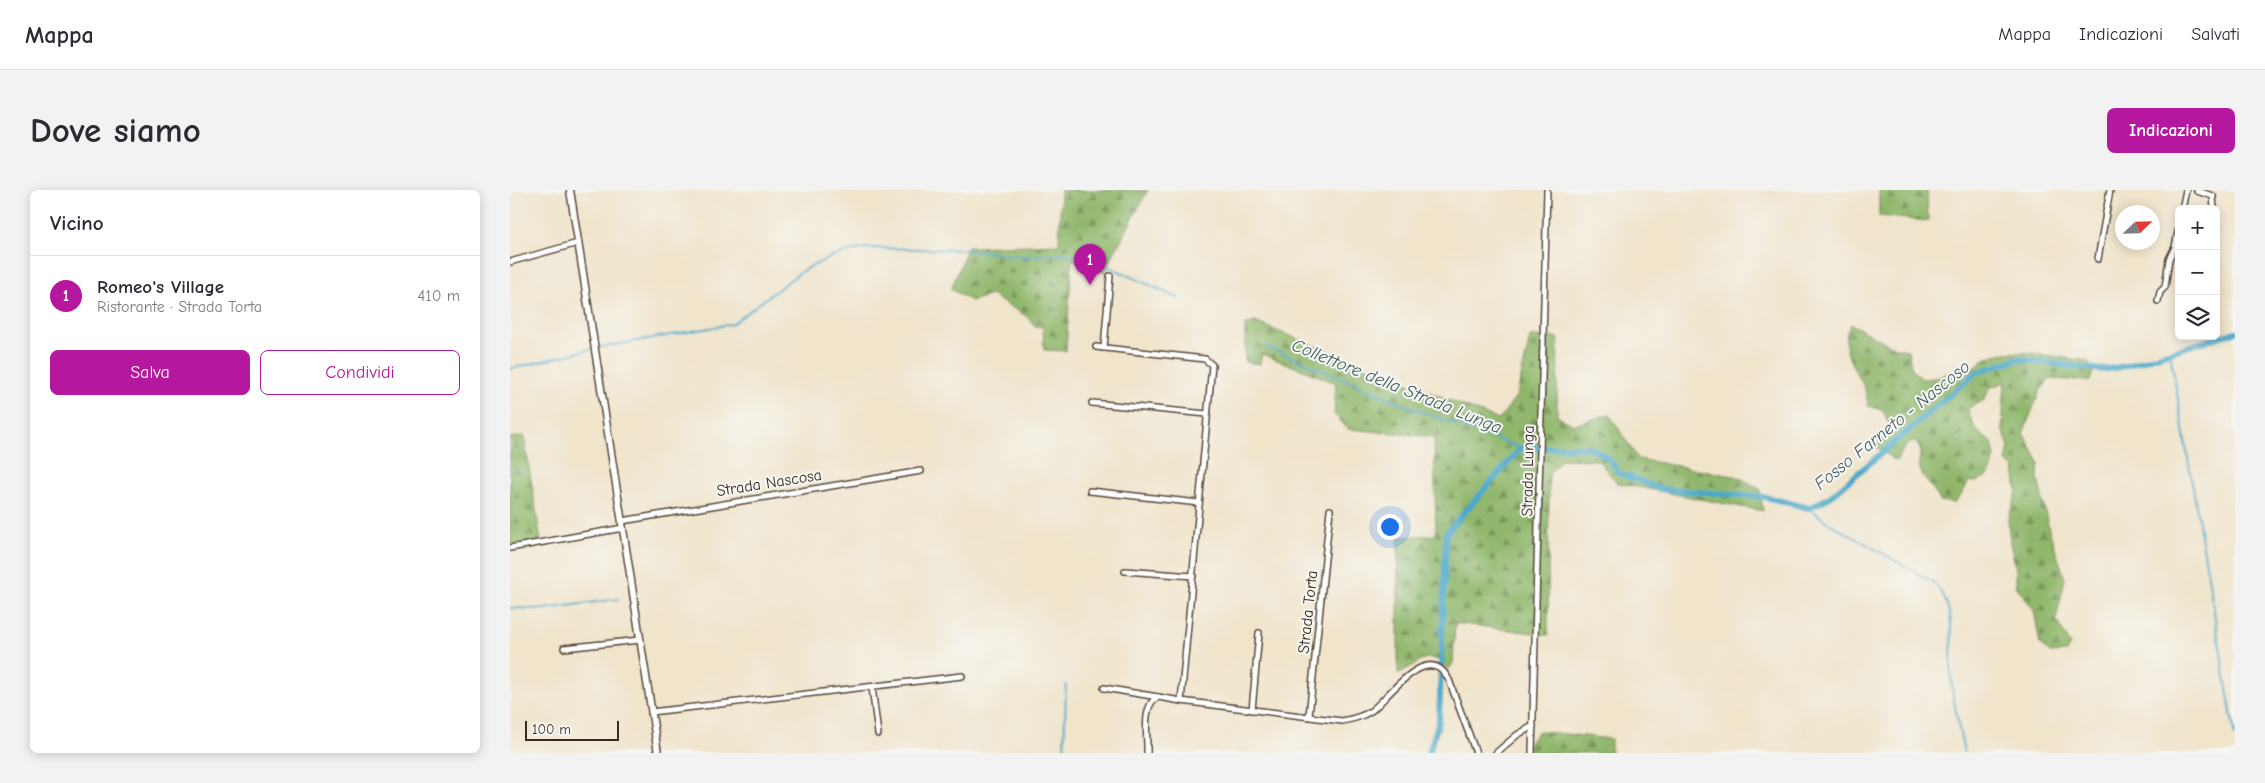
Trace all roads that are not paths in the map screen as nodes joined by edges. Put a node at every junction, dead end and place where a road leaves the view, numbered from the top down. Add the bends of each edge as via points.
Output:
1 (570, 190) edge
2 (1547, 190) edge
3 (2110, 190) edge
4 (2186, 190) edge
5 (2195, 190) edge
6 (2183, 205) edge
7 (2214, 205) edge
8 (578, 243) junction
9 (2175, 249) edge
10 (2098, 259) dead end
11 (510, 262) edge
12 (1110, 276) dead end
13 (2158, 302) dead end
14 (1096, 347) dead end
15 (1104, 348) junction
16 (1092, 402) dead end
17 (1208, 414) junction
18 (921, 471) dead end
19 (1090, 491) dead end
20 (1199, 503) junction
21 (1330, 510) dead end
22 (622, 521) junction
23 (623, 528) junction
24 (510, 548) edge
25 (1125, 571) dead end
26 (1193, 576) junction
27 (1259, 633) dead end
28 (640, 640) junction
29 (564, 648) dead end
30 (962, 676) dead end
31 (872, 687) junction
32 (1104, 688) dead end
33 (1158, 697) junction
34 (1181, 701) junction
35 (1252, 710) junction
36 (651, 712) junction
37 (1309, 716) junction
38 (1533, 726) junction
39 (878, 734) dead end
40 (658, 753) edge
41 (1147, 753) edge
42 (1476, 753) edge
43 (1496, 753) edge
44 (1532, 753) edge

1 - 8 street
2 - 38 street, Strada Lunga
3 - 10 street
4 - 6 street
5 - 7 street via 2213,196
8 - 11 street
8 - 22 street
9 - 13 street
12 - 15 street
14 - 15 street
15 - 17 street via 1209,360 1212,366
16 - 17 street
17 - 20 street
18 - 22 street, Strada Nascosa
19 - 20 street
20 - 26 street
21 - 37 street, Strada Torta
22 - 23 street
23 - 24 street
23 - 28 street
25 - 26 street
26 - 34 street
27 - 35 street
28 - 29 street
28 - 36 street
30 - 31 street
31 - 36 street
31 - 39 street
32 - 33 street
33 - 34 street
33 - 41 street via 1148,709
34 - 35 street
35 - 37 street
36 - 40 street
37 - 42 street via 1338,721 1361,717 1373,710 1410,674 1423,668 1435,668 1445,674 1452,687
38 - 43 street
38 - 44 street, Strada Lunga

